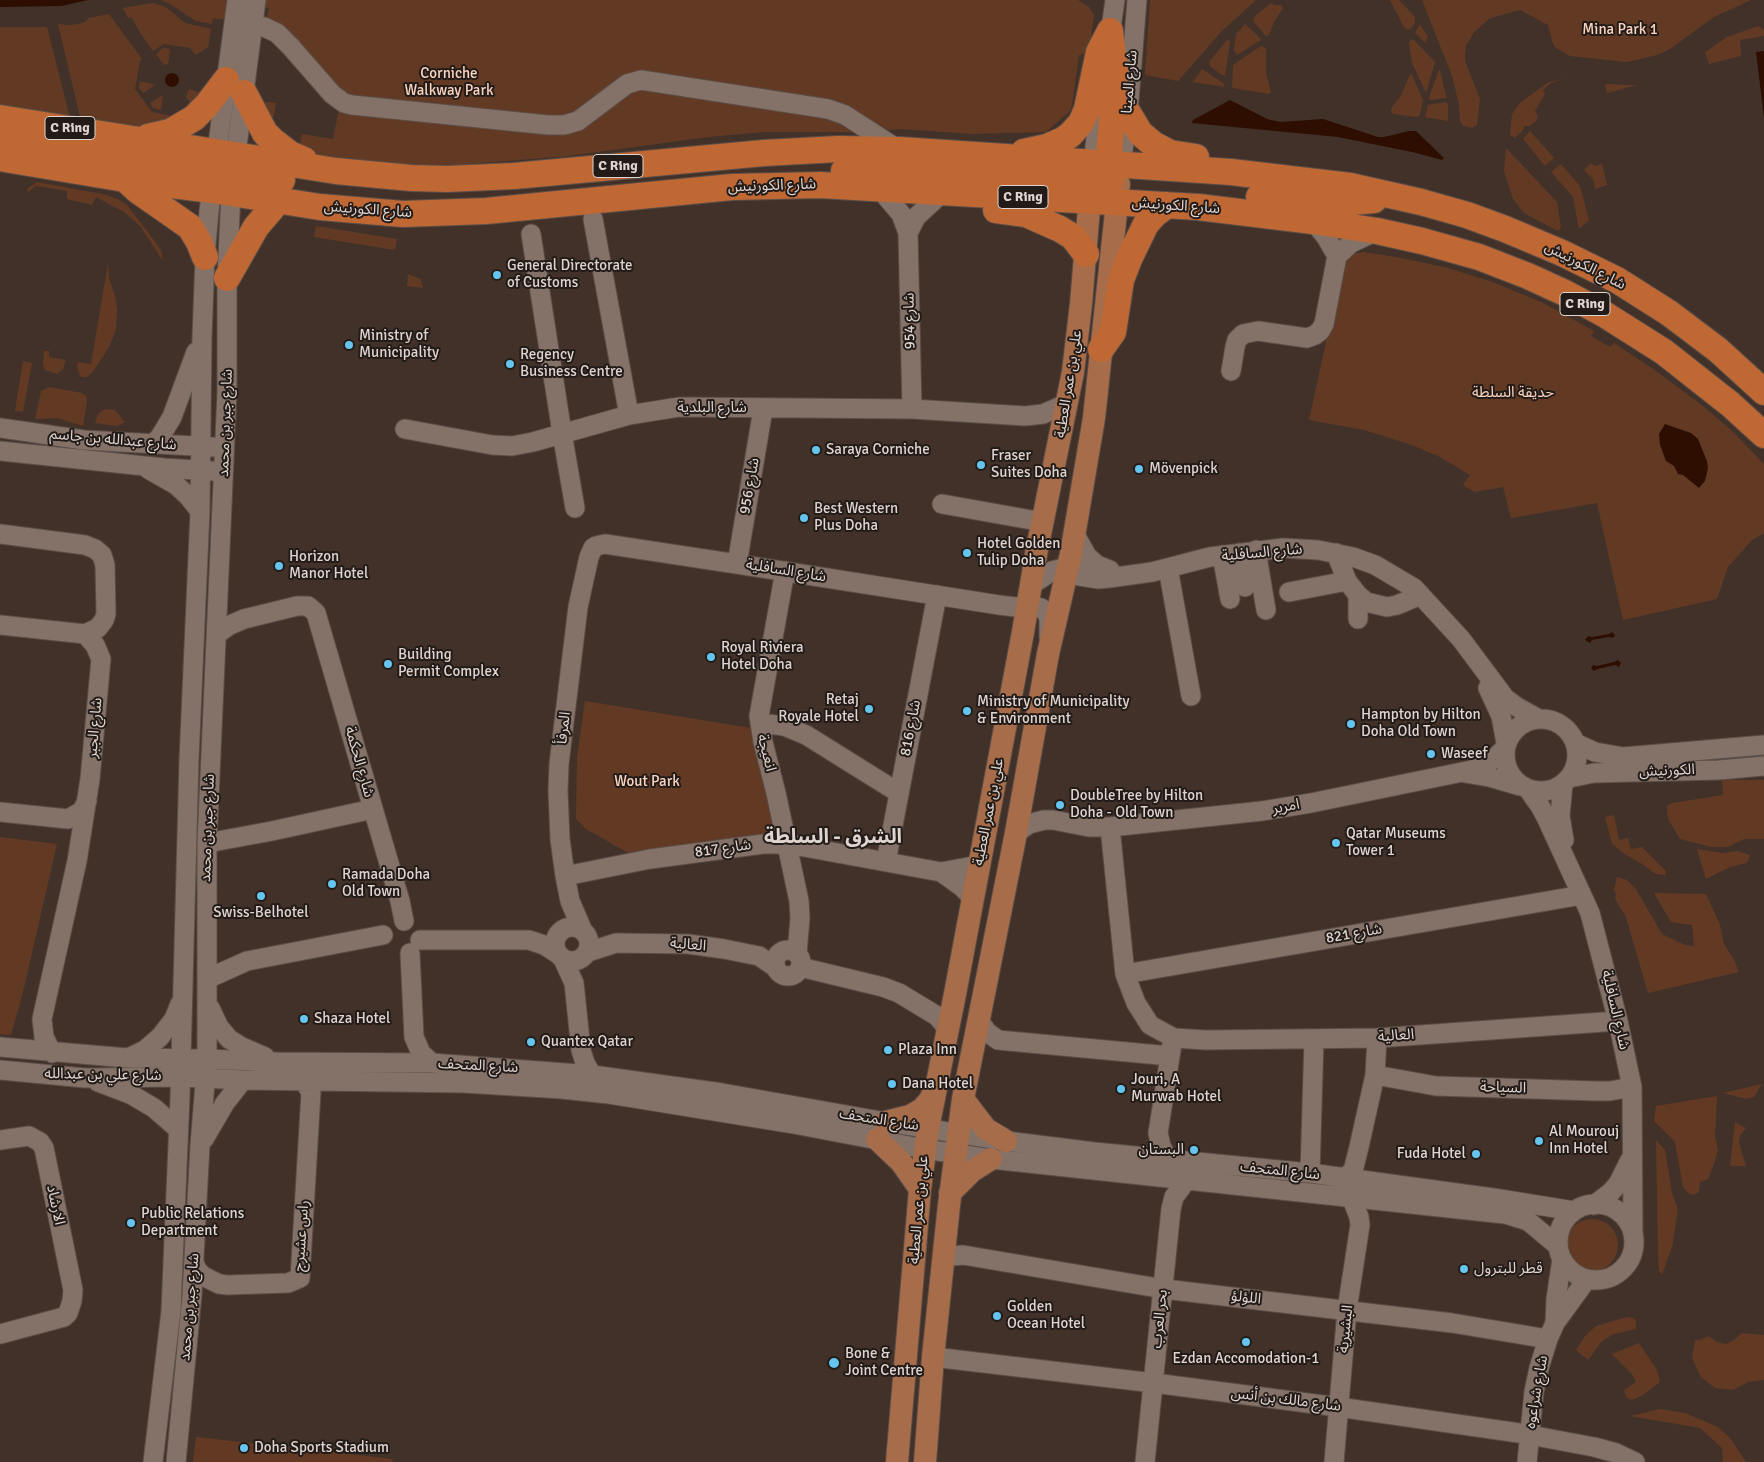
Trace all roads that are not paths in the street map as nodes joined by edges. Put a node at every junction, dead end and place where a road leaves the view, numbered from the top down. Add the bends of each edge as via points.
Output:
1 (237, 0) edge
2 (256, 0) edge
3 (1137, 0) edge
4 (1111, 11) edge
5 (244, 22) junction
6 (235, 86) junction
7 (1128, 113) junction
8 (0, 118) edge
9 (0, 137) edge
10 (140, 139) junction
11 (900, 150) junction
12 (1002, 157) junction
13 (0, 158) edge
14 (663, 162) junction
15 (336, 171) junction
16 (1231, 172) junction
17 (224, 173) junction
18 (125, 179) junction
19 (1107, 181) junction
20 (732, 187) junction
21 (878, 188) junction
22 (948, 193) junction
23 (1395, 196) junction
24 (279, 200) junction
25 (1167, 205) junction
26 (592, 219) dead end
27 (1313, 221) junction
28 (1377, 231) junction
29 (908, 233) junction
30 (531, 234) dead end
31 (1086, 254) junction
32 (1337, 256) junction
33 (205, 257) junction
34 (227, 278) junction
35 (202, 337) junction
36 (1101, 349) junction
37 (1231, 371) dead end
38 (1073, 372) junction
39 (1764, 392) edge
40 (1066, 404) junction
41 (763, 409) junction
42 (912, 409) junction
43 (629, 415) junction
44 (1025, 416) junction
45 (0, 428) edge
46 (405, 429) dead end
47 (562, 433) junction
48 (1764, 435) edge
49 (1059, 442) junction
50 (152, 445) junction
51 (200, 446) junction
52 (225, 448) junction
53 (0, 451) edge
54 (138, 465) junction
55 (200, 470) junction
56 (224, 472) junction
57 (942, 504) dead end
58 (576, 508) dead end
59 (200, 511) junction
60 (1043, 522) junction
61 (1074, 533) junction
62 (0, 534) edge
63 (1239, 553) junction
64 (1336, 553) junction
65 (588, 557) joint
66 (737, 564) junction
67 (1168, 568) junction
68 (1065, 570) junction
69 (785, 571) junction
70 (1110, 574) junction
71 (1245, 587) dead end
72 (1352, 588) junction
73 (1288, 592) dead end
74 (1421, 594) junction
75 (937, 595) junction
76 (1029, 595) junction
77 (1062, 597) junction
78 (1230, 599) dead end
79 (218, 602) junction
80 (988, 604) junction
81 (1266, 610) dead end
82 (1358, 618) dead end
83 (244, 619) junction
84 (0, 625) edge
85 (1023, 632) junction
86 (86, 634) junction
87 (217, 634) junction
88 (1470, 650) junction
89 (1048, 654) junction
90 (1191, 696) dead end
91 (1539, 719) junction
92 (760, 722) junction
93 (1575, 743) junction
94 (1764, 745) edge
95 (1506, 746) junction
96 (1764, 766) edge
97 (1459, 772) junction
98 (995, 778) junction
99 (1566, 781) junction
100 (1524, 787) junction
101 (899, 793) junction
102 (1023, 794) junction
103 (87, 801) junction
104 (373, 809) junction
105 (0, 812) edge
106 (68, 819) junction
107 (1053, 820) junction
108 (1110, 827) junction
109 (1016, 833) junction
110 (80, 841) junction
111 (207, 843) junction
112 (788, 844) junction
113 (886, 862) junction
114 (979, 865) junction
115 (1569, 868) junction
116 (941, 872) junction
117 (565, 876) junction
118 (1582, 894) junction
119 (973, 898) junction
120 (404, 921) junction
121 (383, 935) junction
122 (578, 938) junction
123 (529, 940) junction
124 (415, 947) junction
125 (207, 949) junction
126 (560, 956) junction
127 (787, 959) junction
128 (247, 961) junction
129 (1126, 974) junction
130 (207, 979) junction
131 (574, 983) junction
132 (955, 994) junction
133 (182, 998) junction
134 (207, 1002) junction
135 (915, 1003) junction
136 (42, 1018) junction
137 (979, 1020) junction
138 (1618, 1021) junction
139 (413, 1029) junction
140 (948, 1029) junction
141 (1377, 1038) junction
142 (1314, 1039) junction
143 (1172, 1047) junction
144 (0, 1048) edge
145 (20, 1049) junction
146 (581, 1050) junction
147 (52, 1053) junction
148 (127, 1058) junction
149 (207, 1059) junction
150 (277, 1062) junction
151 (395, 1063) junction
152 (432, 1063) junction
153 (180, 1068) junction
154 (0, 1070) edge
155 (568, 1073) junction
156 (592, 1075) junction
157 (1375, 1075) junction
158 (85, 1078) junction
159 (206, 1078) junction
160 (243, 1080) junction
161 (301, 1080) junction
162 (936, 1085) junction
163 (1632, 1087) junction
164 (963, 1099) junction
165 (178, 1129) junction
166 (882, 1131) junction
167 (0, 1140) edge
168 (941, 1141) junction
169 (1006, 1141) junction
170 (200, 1146) junction
171 (1631, 1157) junction
172 (1168, 1158) junction
173 (991, 1159) junction
174 (1310, 1174) junction
175 (1344, 1178) junction
176 (1186, 1181) junction
177 (920, 1189) junction
178 (950, 1193) junction
179 (1352, 1199) junction
180 (1594, 1204) junction
181 (1574, 1212) junction
182 (1633, 1232) junction
183 (1560, 1252) junction
184 (944, 1258) junction
185 (194, 1262) junction
186 (1587, 1279) junction
187 (1164, 1288) junction
188 (1347, 1310) junction
189 (1551, 1331) junction
190 (0, 1334) edge
191 (933, 1357) junction
192 (1154, 1383) junction
193 (930, 1394) junction
194 (1338, 1407) junction
195 (1530, 1435) junction
196 (153, 1462) edge
197 (176, 1462) edge
198 (897, 1462) edge
199 (924, 1462) edge
200 (1145, 1462) edge
201 (1334, 1462) edge
202 (1527, 1462) edge
203 (1636, 1462) edge

1 - 5 street
2 - 5 street
3 - 7 street, شارع المينا
4 - 12 highway via 1087,109 1076,130 1055,144
4 - 19 highway via 1115,72
5 - 6 street
5 - 11 street, شارع الكورنيش via 277,33 332,94 352,105 564,125 578,121 627,84 641,80 828,109 845,115
6 - 10 highway via 170,132
6 - 15 highway via 265,133 276,144 290,154
6 - 17 street
7 - 16 highway via 1140,133 1158,147 1176,155 1208,160
7 - 19 street, شارع المينا
8 - 10 highway, شارع الكورنيش / C Ring
9 - 17 highway
10 - 17 highway, شارع الكورنيش / C Ring
11 - 12 highway, شارع الكورنيش / C Ring
11 - 14 highway, شارع الكورنيش / C Ring via 804,151
12 - 19 highway, شارع الكورنيش / C Ring
13 - 18 highway, شارع الكورنيش / C Ring
14 - 15 highway, شارع الكورنيش / C Ring via 447,179
14 - 17 highway via 620,178 472,194 383,192
15 - 17 highway, شارع الكورنيش / C Ring
16 - 19 highway, شارع الكورنيش / C Ring
16 - 23 highway, شارع الكورنيش / C Ring via 1322,182
17 - 18 highway, شارع الكورنيش / C Ring
17 - 24 highway, شارع الكورنيش / C Ring
17 - 33 street, شارع جبر بن محمد
17 - 34 street, شارع جبر بن محمد
18 - 33 highway via 190,227
19 - 20 highway via 866,170 807,174
19 - 22 highway, شارع الكورنيش / C Ring
19 - 23 highway via 1333,203
19 - 25 highway, شارع الكورنيش / C Ring
19 - 31 main road, علي بن عمر العطية
19 - 36 main road, علي بن عمر العطية
20 - 21 highway, شارع الكورنيش / C Ring via 820,185
20 - 24 highway, شارع الكورنيش / C Ring via 450,213 359,211
21 - 22 highway, شارع الكورنيش / C Ring
21 - 29 street, شارع 954 via 900,214
22 - 29 street via 916,217
22 - 31 highway via 974,206 1018,212 1041,220 1073,236
23 - 39 highway, شارع الكورنيش / C Ring via 1486,221 1617,280 1718,350
24 - 34 highway via 256,227
25 - 27 highway, شارع الكورنيش / C Ring
25 - 36 highway via 1146,224 1129,259 1121,280 1113,332
26 - 43 street
27 - 28 highway, شارع الكورنيش / C Ring
27 - 32 street
28 - 32 street via 1351,243
28 - 48 highway, شارع الكورنيش / C Ring via 1480,257 1565,293 1664,352
29 - 42 street, شارع 954
30 - 47 street
31 - 38 main road, علي بن عمر العطية
32 - 37 street via 1320,331 1307,338 1258,331 1243,334 1237,340
33 - 35 street, شارع جبر بن محمد
34 - 52 street, شارع جبر بن محمد
35 - 50 street via 172,417
35 - 51 street, شارع جبر بن محمد
36 - 61 main road, علي بن عمر العطية via 1094,418
38 - 40 main road, علي بن عمر العطية
38 - 68 main road via 1078,392 1077,413 1052,551
40 - 44 street, شارع البلدية via 1043,414
40 - 49 main road, علي بن عمر العطية
41 - 42 street, شارع البلدية
41 - 43 street, شارع البلدية via 679,407
41 - 66 street, شارع 956
42 - 44 street, شارع البلدية
43 - 47 street, شارع البلدية
44 - 49 street, شارع البلدية via 1048,429
45 - 50 street, شارع عبدالله بن جاسم via 84,440
46 - 47 street, شارع البلدية via 501,446 523,445
47 - 58 street
49 - 60 main road, علي بن عمر العطية
50 - 51 street, شارع عبدالله بن جاسم
51 - 52 street, شارع عبدالله بن جاسم
51 - 55 street, شارع جبر بن محمد
52 - 56 street, شارع جبر بن محمد
53 - 54 street, شارع عبدالله بن جاسم
54 - 55 street, شارع عبدالله بن جاسم
54 - 59 street via 176,485
55 - 56 street, شارع عبدالله بن جاسم
55 - 59 street, شارع جبر بن محمد
56 - 79 street, شارع جبر بن محمد
57 - 60 street
59 - 133 street, شارع جبر بن محمد via 188,760
60 - 76 main road, علي بن عمر العطية
61 - 68 main road, علي بن عمر العطية
61 - 70 street via 1087,556
62 - 86 street via 93,547 98,551 105,565 106,614 98,628
63 - 64 street, شارع السافلية via 1300,548
63 - 67 street, شارع السافلية
63 - 71 street
63 - 78 street
63 - 81 street
64 - 72 street
64 - 74 street, شارع السافلية via 1375,565
65 - 66 street, شارع السافلية via 593,548 605,544
65 - 117 street, المرفأ via 578,607 559,764 559,816
66 - 69 street, شارع السافلية
67 - 70 street, شارع السافلية via 1144,573
67 - 90 street
68 - 70 street, شارع السافلية
68 - 76 street via 1045,575
68 - 77 main road, علي بن عمر العطية
69 - 75 street, شارع السافلية
69 - 92 street, انعيجة
70 - 77 street
72 - 73 street
72 - 74 street via 1366,602 1387,606
72 - 82 street
74 - 88 street, شارع السافلية
75 - 80 street, شارع السافلية
75 - 101 street, شارع 816
76 - 80 street, شارع السافلية via 1016,607
76 - 85 main road, علي بن عمر العطية
76 - 89 street, شارع السافلية via 1049,618
77 - 89 main road, علي بن عمر العطية
79 - 83 street
79 - 87 street, شارع جبر بن محمد
80 - 85 street, شارع السافلية via 1014,619
83 - 87 street
83 - 104 street, شارع الحكمة via 297,606 313,609
84 - 86 street
85 - 98 main road, علي بن عمر العطية
86 - 103 street, شارع الجبر via 101,659
87 - 111 street, شارع جبر بن محمد
88 - 91 street, شارع السافلية via 1505,698
88 - 95 street, شارع السافلية via 1501,716
89 - 102 main road, علي بن عمر العطية
91 - 93 street via 1558,723
91 - 95 street via 1525,722 1517,728
92 - 101 street via 806,735
92 - 112 street, انعيجة
93 - 94 street, الكورنيش via 1595,752 1623,757
93 - 99 street via 1577,757 1573,772
95 - 97 street, امرير via 1484,765
95 - 100 street via 1508,771
96 - 99 street, الكورنيش via 1594,773
97 - 100 street, امرير
97 - 108 street, امرير via 1262,811
98 - 114 main road, علي بن عمر العطية
98 - 168 main road via 1000,807 993,874
99 - 100 street via 1546,791
99 - 115 street, شارع السافلية via 1560,816
100 - 115 street, شارع السافلية via 1540,806
101 - 113 street, شارع 816
102 - 107 street, امرير via 1036,810
102 - 109 main road, علي بن عمر العطية
103 - 106 street via 78,814
103 - 110 street, شارع الجبر
104 - 111 street
104 - 120 street, شارع الحكمة
105 - 106 street
106 - 110 street
107 - 108 street, امرير via 1089,827
107 - 109 street, امرير via 1034,822
108 - 129 street
109 - 137 main road, علي بن عمر العطية
110 - 136 street, شارع الجبر
111 - 125 street, شارع جبر بن محمد
112 - 113 street, شارع 817
112 - 117 street, شارع 817 via 763,844 659,858
112 - 127 street, انعيجة via 800,901 800,918 798,934
113 - 116 street, شارع 817
114 - 116 street, شارع 817
114 - 119 main road, علي بن عمر العطية
115 - 118 street, شارع السافلية
116 - 119 street, شارع 817
117 - 122 street, المرفأ
118 - 129 street, شارع 821
118 - 138 street, شارع السافلية via 1594,925
119 - 132 main road, علي بن عمر العطية
120 - 121 street via 388,922
120 - 124 street via 414,928
121 - 124 street via 402,950
121 - 128 street
122 - 123 street
122 - 126 street via 574,961
122 - 126 street via 557,934 555,948
122 - 127 street, العالية via 616,943 688,944
122 - 131 street, المرفأ
123 - 124 street
123 - 126 street
124 - 139 street
125 - 128 street
125 - 130 street, شارع جبر بن محمد
126 - 131 street, المرفأ
127 - 135 street, العالية via 883,987
128 - 130 street
129 - 143 street via 1136,1003 1150,1025
130 - 134 street, شارع جبر بن محمد
131 - 146 street, المرفأ
132 - 135 street via 933,1002
132 - 140 main road, علي بن عمر العطية
133 - 148 street via 174,1019 160,1037 145,1050
133 - 153 street, شارع جبر بن محمد
134 - 149 street, شارع جبر بن محمد
134 - 150 street via 219,1027 229,1038
135 - 140 street, العالية via 937,1016
136 - 145 street, شارع الجبر
136 - 147 street, شارع الجبر via 44,1037
137 - 143 street, العالية via 986,1032 998,1040
137 - 164 main road, علي بن عمر العطية
138 - 141 street, العالية
138 - 163 street, شارع السافلية
139 - 151 street via 409,1044
139 - 152 street via 418,1049
140 - 162 main road, علي بن عمر العطية
141 - 142 street, العالية
141 - 157 street
142 - 143 street, العالية via 1206,1040
142 - 174 street
143 - 172 street via 1158,1133
144 - 145 street, شارع علي بن عبدالله
145 - 147 street, شارع علي بن عبدالله
146 - 155 street
146 - 156 street, المرفأ
147 - 148 street, شارع علي بن عبدالله
148 - 153 street, شارع علي بن عبدالله
149 - 150 street, شارع المتحف
149 - 153 street, شارع المتحف
149 - 159 street, شارع جبر بن محمد
150 - 151 street, شارع المتحف
151 - 152 street, شارع المتحف
152 - 155 street, شارع المتحف
153 - 158 street, شارع علي بن عبدالله
153 - 159 street, شارع علي بن عبدالله
153 - 165 street, شارع جبر بن محمد
154 - 158 street, شارع علي بن عبدالله
155 - 156 street, شارع المتحف
156 - 166 street, شارع المتحف via 722,1093
157 - 163 street, السياحة via 1436,1086 1596,1091
157 - 175 street via 1355,1164
158 - 165 street via 132,1095 154,1108
159 - 160 street, شارع المتحف
159 - 170 street, شارع جبر بن محمد
160 - 161 street, شارع المتحف
160 - 170 street via 215,1118
161 - 166 street, شارع المتحف via 464,1083 562,1089
161 - 185 street, راس عشيرج via 311,1092 300,1278 288,1283 219,1284 203,1276
162 - 166 main road via 922,1109
162 - 168 main road, علي بن عمر العطية
163 - 171 street, شارع السافلية
164 - 168 main road, علي بن عمر العطية
164 - 169 main road via 986,1129
165 - 196 street, شارع جبر بن محمد via 170,1330
166 - 168 street, شارع المتحف
166 - 177 main road
167 - 190 street, الارشاد via 29,1136 44,1148 73,1290 68,1311 61,1319
168 - 169 street, شارع المتحف
168 - 173 street, شارع المتحف
168 - 177 main road, علي بن عمر العطية
168 - 178 main road, علي بن عمر العطية
168 - 193 main road via 924,1330 924,1361
169 - 172 street, شارع المتحف
170 - 185 street, شارع جبر بن محمد
171 - 180 street, شارع السافلية via 1618,1184
171 - 182 street, شارع السافلية
172 - 174 street, شارع المتحف
173 - 176 street, شارع المتحف
173 - 178 main road via 972,1171
174 - 175 street, شارع المتحف
175 - 181 street, شارع المتحف
176 - 179 street, شارع المتحف
176 - 187 street, بحر العرب via 1172,1203
177 - 198 main road, علي بن عمر العطية
178 - 184 main road, علي بن عمر العطية
179 - 183 street, شارع المتحف via 1516,1217 1528,1221
179 - 188 street, البشيرية via 1360,1225
180 - 181 street
180 - 182 street via 1618,1212
181 - 183 street via 1562,1226
182 - 186 street via 1633,1252 1624,1268 1605,1279
183 - 186 street via 1573,1271
183 - 189 street, شارع شراعوه
184 - 187 street, اللؤلؤ via 963,1255
184 - 191 main road, علي بن عمر العطية
185 - 197 street, شارع جبر بن محمد
186 - 189 street, شارع شراعوه
187 - 188 street, اللؤلؤ
187 - 192 street, بحر العرب
188 - 189 street, اللؤلؤ
188 - 194 street, البشيرية
189 - 195 street, شارع شراعوه via 1534,1392
191 - 192 street, شارع مالك بن أنس
191 - 193 main road, علي بن عمر العطية
192 - 194 street, شارع مالك بن أنس
192 - 200 street, بحر العرب
193 - 199 main road, علي بن عمر العطية
194 - 195 street, شارع مالك بن أنس
194 - 201 street, البشيرية
195 - 202 street, شارع شراعوه
195 - 203 street, شارع مالك بن أنس via 1609,1451

